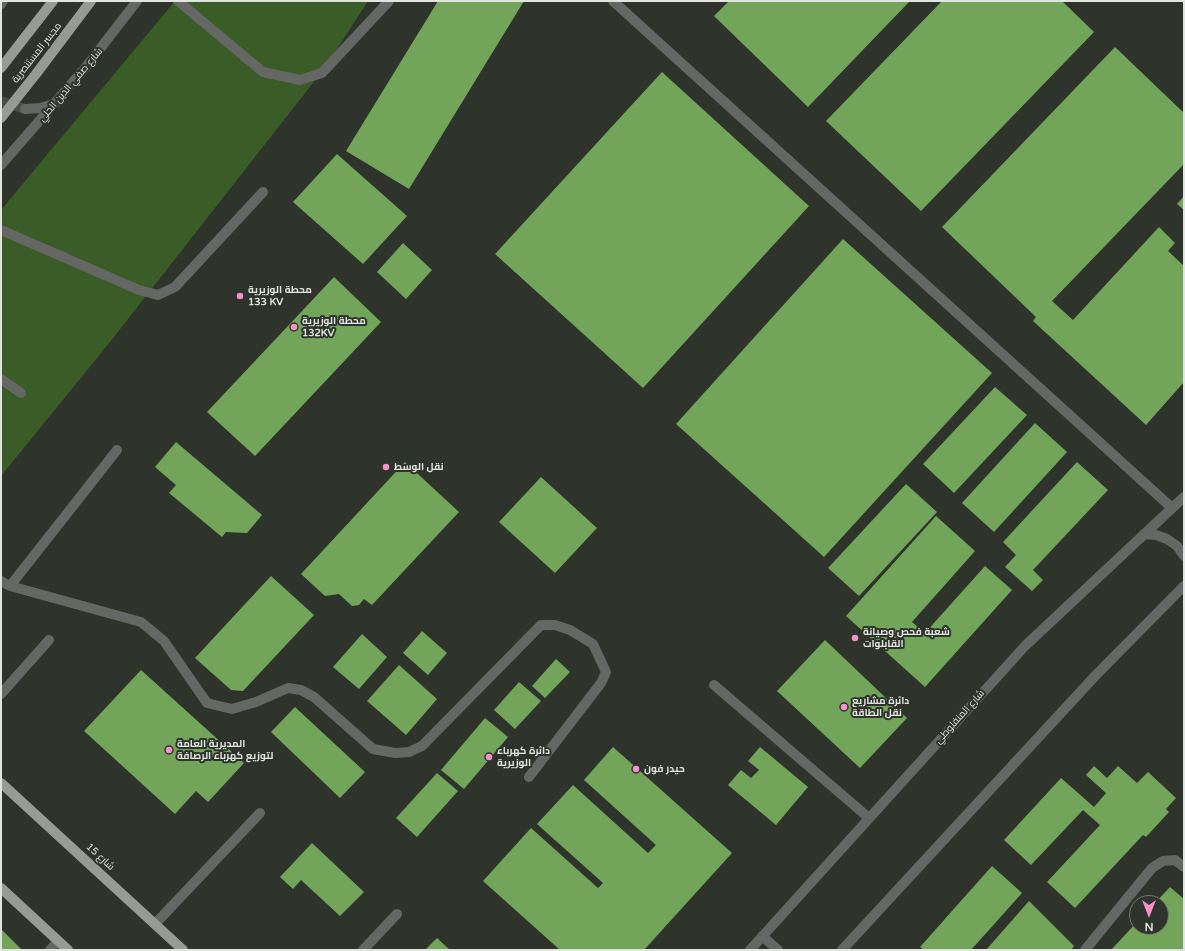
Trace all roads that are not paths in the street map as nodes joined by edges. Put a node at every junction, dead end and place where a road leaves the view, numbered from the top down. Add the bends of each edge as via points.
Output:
1 (3, 1) edge
2 (53, 1) edge
3 (91, 1) edge
4 (137, 1) edge
5 (178, 1) edge
6 (389, 1) edge
7 (613, 1) edge
8 (1, 4) edge
9 (1, 68) edge
10 (56, 103) junction
11 (25, 109) tunnel mouth
12 (1, 118) edge
13 (1, 165) edge
14 (263, 192) dead end
15 (1, 230) edge
16 (1, 379) edge
17 (21, 393) dead end
18 (117, 450) dead end
19 (1184, 497) edge
20 (1171, 507) junction
21 (1144, 534) junction
22 (1184, 556) edge
23 (5, 584) edge
24 (1184, 586) edge
25 (49, 640) dead end
26 (714, 685) dead end
27 (1, 694) edge
28 (529, 777) dead end
29 (1, 783) edge
30 (260, 813) dead end
31 (869, 818) junction
32 (1184, 867) edge
33 (1, 888) edge
34 (397, 914) dead end
35 (155, 924) junction
36 (762, 936) junction
37 (58, 941) junction
38 (50, 950) edge
39 (68, 950) edge
40 (183, 950) edge
41 (363, 950) edge
42 (750, 950) edge
43 (778, 950) edge
44 (842, 950) edge
45 (1085, 950) edge

1 - 8 street
2 - 9 main road, مجسر المستنصرية
3 - 12 main road, مجسر المستنصرية, bridge
4 - 10 street, شارع صفي الدين الحلي
5 - 6 street via 262,72 300,80 322,73
7 - 20 street
10 - 11 street via 41,108
10 - 13 street, شارع صفي الدين الحلي
14 - 15 street via 175,287 158,295 139,290
16 - 17 street
18 - 23 street
19 - 20 street, شارع المنفلوطي
20 - 21 street, شارع المنفلوطي
21 - 22 street via 1167,539 1177,546
21 - 31 street, شارع المنفلوطي via 1025,646
23 - 28 street via 141,622 164,641 207,703 232,709 288,688 301,690 314,697 373,749 395,753 409,752 422,746 541,625 555,625 570,630 593,644 606,672 601,683
24 - 44 street via 1096,675
25 - 27 street
26 - 31 street
29 - 35 main road, شارع 15
30 - 35 street
31 - 36 street, شارع المنفلوطي
32 - 45 street via 1175,860 1163,861 1152,868
33 - 37 main road
34 - 41 street
35 - 40 main road, شارع 15
36 - 42 street, شارع المنفلوطي
36 - 43 street
37 - 38 street
37 - 39 main road

